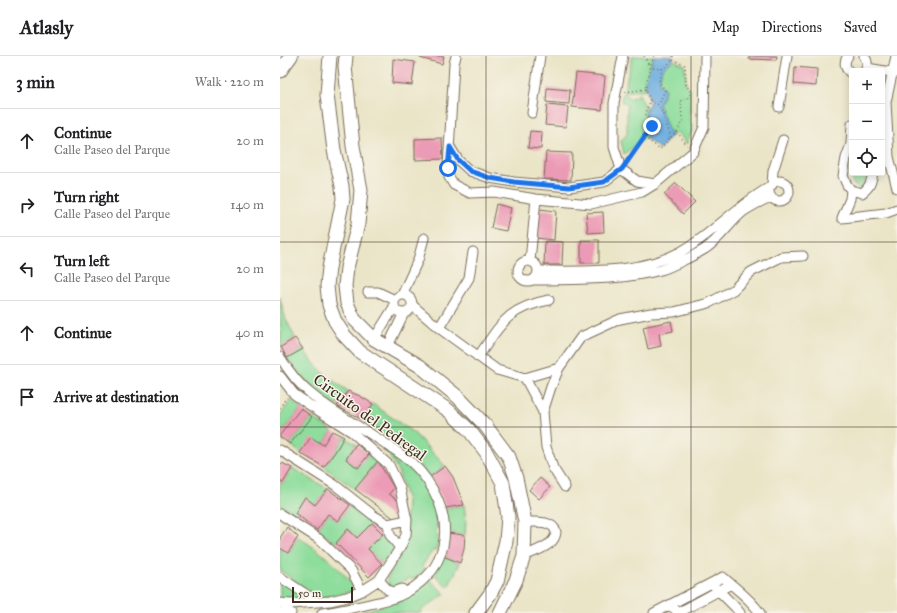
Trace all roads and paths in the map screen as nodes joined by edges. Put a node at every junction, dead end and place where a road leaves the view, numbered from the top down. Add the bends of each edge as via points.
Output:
1 (291, 56) edge
2 (330, 56) edge
3 (346, 56) edge
4 (456, 56) edge
5 (540, 56) edge
6 (644, 56) edge
7 (654, 56) edge
8 (673, 56) edge
9 (705, 56) edge
10 (787, 56) edge
11 (848, 56) edge
12 (864, 56) edge
13 (896, 56) edge
14 (621, 57) edge
15 (673, 60) junction
16 (650, 68) junction
17 (866, 68) edge
18 (662, 70) junction
19 (280, 71) edge
20 (849, 71) edge
21 (885, 71) edge
22 (895, 72) edge
23 (646, 89) junction
24 (616, 93) junction
25 (650, 101) junction
26 (659, 105) junction
27 (779, 107) dead end
28 (532, 113) dead end
29 (676, 132) junction
30 (671, 137) junction
31 (645, 138) junction
32 (783, 140) dead end
33 (353, 146) junction
34 (450, 147) junction
35 (334, 150) junction
36 (849, 151) edge
37 (693, 152) junction
38 (622, 169) junction
39 (873, 176) edge
40 (655, 184) junction
41 (771, 186) junction
42 (897, 188) edge
43 (851, 190) junction
44 (771, 197) junction
45 (536, 199) junction
46 (897, 209) edge
47 (424, 238) dead end
48 (473, 252) dead end
49 (803, 256) dead end
50 (530, 261) junction
51 (538, 271) junction
52 (534, 280) junction
53 (368, 292) dead end
54 (549, 300) dead end
55 (397, 301) junction
56 (412, 305) junction
57 (404, 313) junction
58 (439, 328) junction
59 (374, 339) junction
60 (387, 348) junction
61 (280, 357) edge
62 (478, 357) junction
63 (559, 368) junction
64 (280, 376) edge
65 (525, 378) junction
66 (543, 412) junction
67 (280, 450) edge
68 (516, 478) junction
69 (502, 483) junction
70 (565, 488) dead end
71 (280, 514) edge
72 (407, 520) junction
73 (525, 522) junction
74 (388, 524) junction
75 (445, 527) junction
76 (400, 548) junction
77 (524, 556) junction
78 (280, 577) edge
79 (378, 580) junction
80 (711, 583) junction
81 (731, 584) junction
82 (362, 591) junction
83 (719, 591) junction
84 (316, 601) junction
85 (280, 603) edge
86 (668, 606) junction
87 (280, 612) edge
88 (291, 613) edge
89 (322, 613) edge
90 (476, 613) edge
91 (500, 613) edge
92 (654, 613) edge
93 (678, 613) edge
94 (740, 613) edge
95 (760, 613) edge

1 - 19 street
2 - 35 street via 327,95
3 - 33 street
4 - 34 street
5 - 28 street
6 - 16 path
7 - 16 path
8 - 15 path
9 - 37 street via 704,127
10 - 27 street
11 - 20 street via 845,63
12 - 17 street via 868,62
13 - 22 street
14 - 24 street
15 - 18 path
15 - 29 path via 684,65 686,86 690,89 690,98 681,101 682,121
16 - 18 path
16 - 23 path via 645,82
18 - 26 path via 659,82 665,90
21 - 22 street
22 - 42 street via 886,110 889,158
23 - 24 path
23 - 25 path
24 - 38 street via 614,147
25 - 26 path
25 - 31 path via 645,113 652,126
26 - 30 path
29 - 30 path
29 - 37 path
30 - 31 path via 660,149
31 - 38 path
32 - 41 street
33 - 35 street
33 - 59 street via 362,190 361,208 345,286 347,303 354,319
34 - 38 street via 458,160 470,171 514,182 569,187 604,182
34 - 45 street via 448,168 449,177 454,185 470,193 494,192
35 - 69 street via 343,199 327,286 329,305 335,321 360,352 448,410 469,430 486,452
36 - 43 street via 843,176
37 - 40 street
38 - 40 street via 637,181
39 - 43 street via 868,189 862,193
40 - 45 street via 642,192 591,204
41 - 44 street
41 - 44 street via 781,182 787,186 789,192 783,200 777,201
41 - 51 street via 743,204 691,246 661,261 595,271
43 - 46 street via 842,218 886,213
44 - 52 street via 759,201 744,212 706,248 662,269 631,276
45 - 50 street
47 - 55 street via 418,260
48 - 58 street via 469,278
49 - 63 street via 781,257 751,272 733,290 709,303 674,312 620,319 581,337
50 - 51 street via 536,264
50 - 52 street via 520,265 518,272 524,280
51 - 52 street
53 - 55 street via 378,292
54 - 62 street via 532,303 516,310 502,322
55 - 56 street via 410,299
55 - 57 street via 398,312
55 - 59 street
56 - 57 street
56 - 58 street
57 - 60 street
58 - 62 street
59 - 60 street
60 - 68 street via 420,366 458,397 485,424 509,457
61 - 75 street, Circuito del Pedregal via 309,393 404,456 417,468 434,492
62 - 65 street via 497,370
63 - 65 street
63 - 66 street
64 - 72 street, Circuito del Pedregal via 294,394 352,432 389,465 400,488
65 - 66 street
66 - 70 street via 546,447 552,468
67 - 74 street via 335,485
68 - 69 street
68 - 73 street
69 - 90 street via 508,517 505,547 497,580
71 - 82 street via 319,539 351,570
72 - 74 street
72 - 76 street, Circuito del Pedregal via 406,535
73 - 77 street
73 - 77 street via 552,526 556,535 551,543
74 - 76 street via 390,535
75 - 79 street via 436,554 422,575 394,592
75 - 89 street, Circuito del Pedregal via 443,546 437,564 425,579 399,597
76 - 79 street, Circuito del Pedregal
77 - 91 street
78 - 84 street
79 - 82 street, Circuito del Pedregal
80 - 81 street via 723,577
80 - 83 street
80 - 86 street
81 - 83 street
81 - 95 street via 749,599
82 - 84 street, Circuito del Pedregal via 347,598
83 - 93 street
83 - 94 street
84 - 85 street, Circuito del Pedregal
86 - 92 street
86 - 93 street
87 - 88 street

